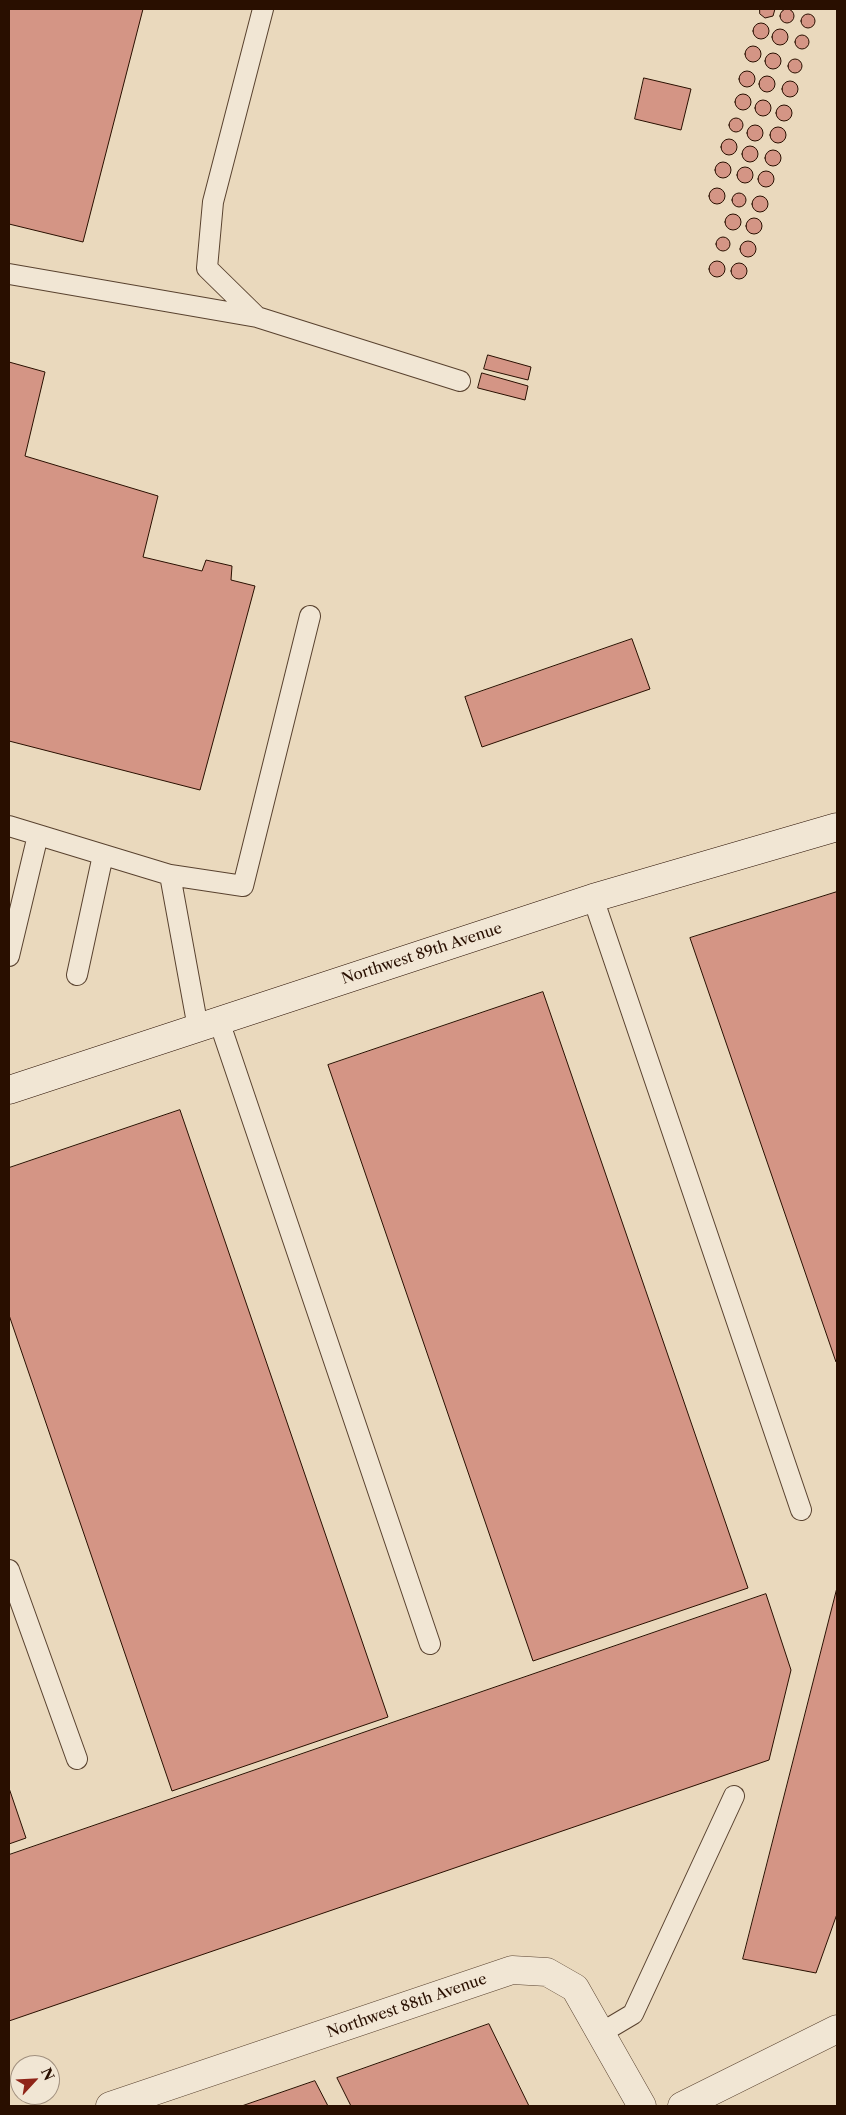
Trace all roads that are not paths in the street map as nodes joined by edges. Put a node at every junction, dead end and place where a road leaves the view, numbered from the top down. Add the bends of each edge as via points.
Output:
1 (263, 9) edge
2 (9, 274) edge
3 (257, 317) junction
4 (460, 381) dead end
5 (310, 616) dead end
6 (9, 826) edge
7 (837, 827) edge
8 (38, 835) junction
9 (103, 855) junction
10 (170, 875) junction
11 (593, 898) junction
12 (9, 956) edge
13 (76, 975) dead end
14 (208, 1025) junction
15 (9, 1090) edge
16 (801, 1510) dead end
17 (9, 1570) edge
18 (430, 1644) dead end
19 (77, 1759) dead end
20 (734, 1796) dead end
21 (837, 2029) edge
22 (601, 2033) junction
23 (110, 2106) edge
24 (642, 2106) edge
25 (682, 2106) edge

1 - 3 lane via 213,202 207,268
2 - 3 lane
3 - 4 lane
5 - 10 lane via 243,886
6 - 8 lane
7 - 11 street, Northwest 89th Avenue
8 - 9 lane
8 - 12 lane
9 - 10 lane
9 - 13 lane
10 - 14 lane
11 - 14 street, Northwest 89th Avenue
11 - 16 lane
14 - 15 street, Northwest 89th Avenue
14 - 18 lane
17 - 19 lane
20 - 22 lane via 633,2014
21 - 25 street
22 - 23 street, Northwest 88th Avenue via 575,1988 547,1972 512,1970
22 - 24 street, Northwest 88th Avenue

